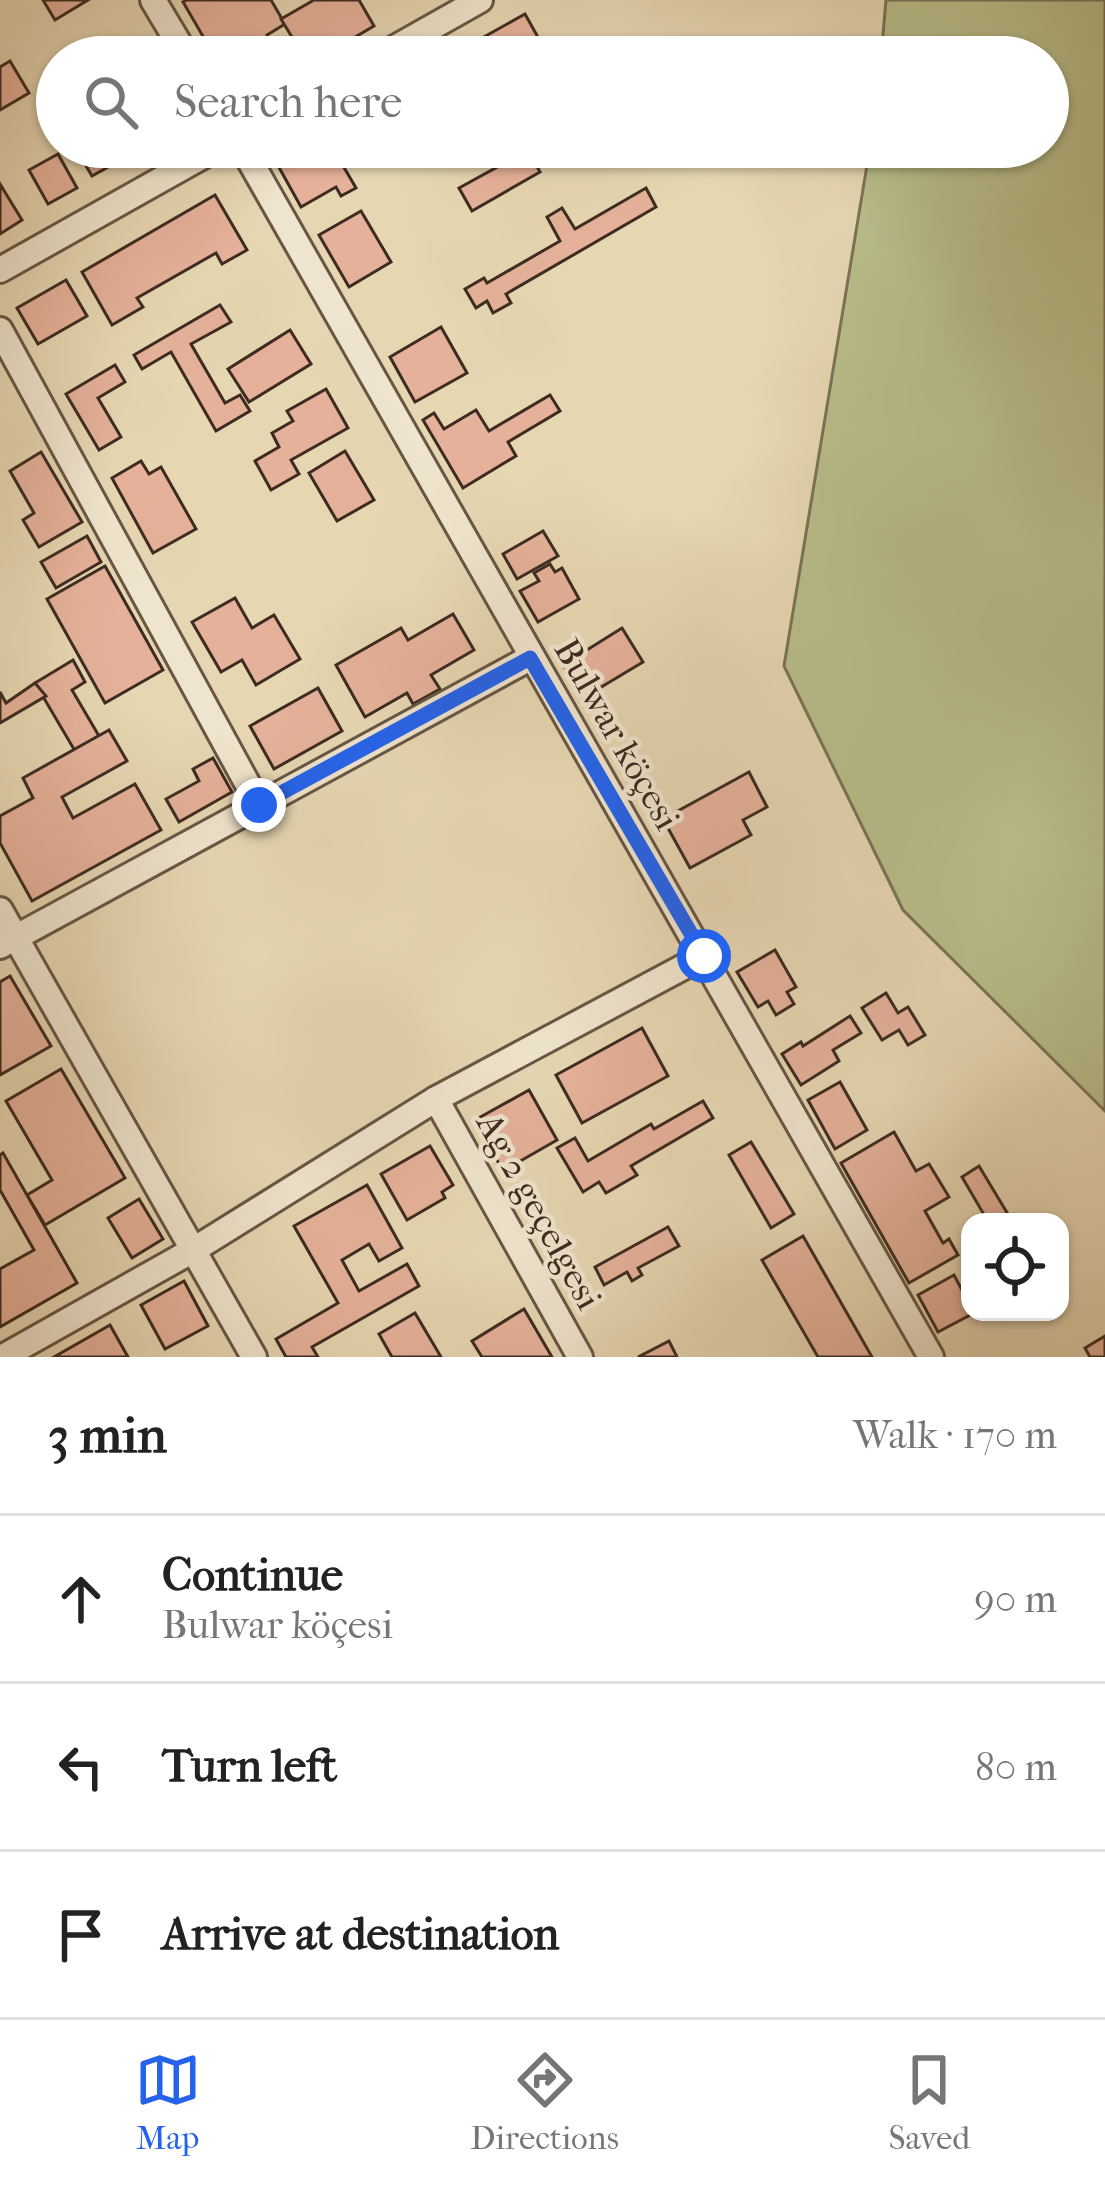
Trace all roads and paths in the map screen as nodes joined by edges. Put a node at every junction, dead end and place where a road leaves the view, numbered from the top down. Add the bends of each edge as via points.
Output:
1 (153, 0) edge
2 (468, 3) edge
3 (175, 36) edge
4 (414, 36) edge
5 (182, 168) edge
6 (254, 168) edge
7 (0, 270) edge
8 (0, 330) edge
9 (530, 658) junction
10 (259, 805) junction
11 (0, 910) edge
12 (8, 942) edge
13 (704, 956) junction
14 (436, 1099) junction
15 (195, 1249) junction
16 (3, 1357) edge
17 (254, 1357) edge
18 (580, 1357) edge
19 (931, 1357) edge

1 - 3 street
2 - 4 street
5 - 7 street
6 - 9 street, Bulwar köçesi
8 - 10 street
9 - 10 street
9 - 13 street, Bulwar köçesi
10 - 12 street
11 - 12 street
12 - 15 street
13 - 14 street
13 - 19 street, Bulwar köçesi
14 - 15 street
14 - 18 street, Ag 2 geçelgesi
15 - 16 street
15 - 17 street

